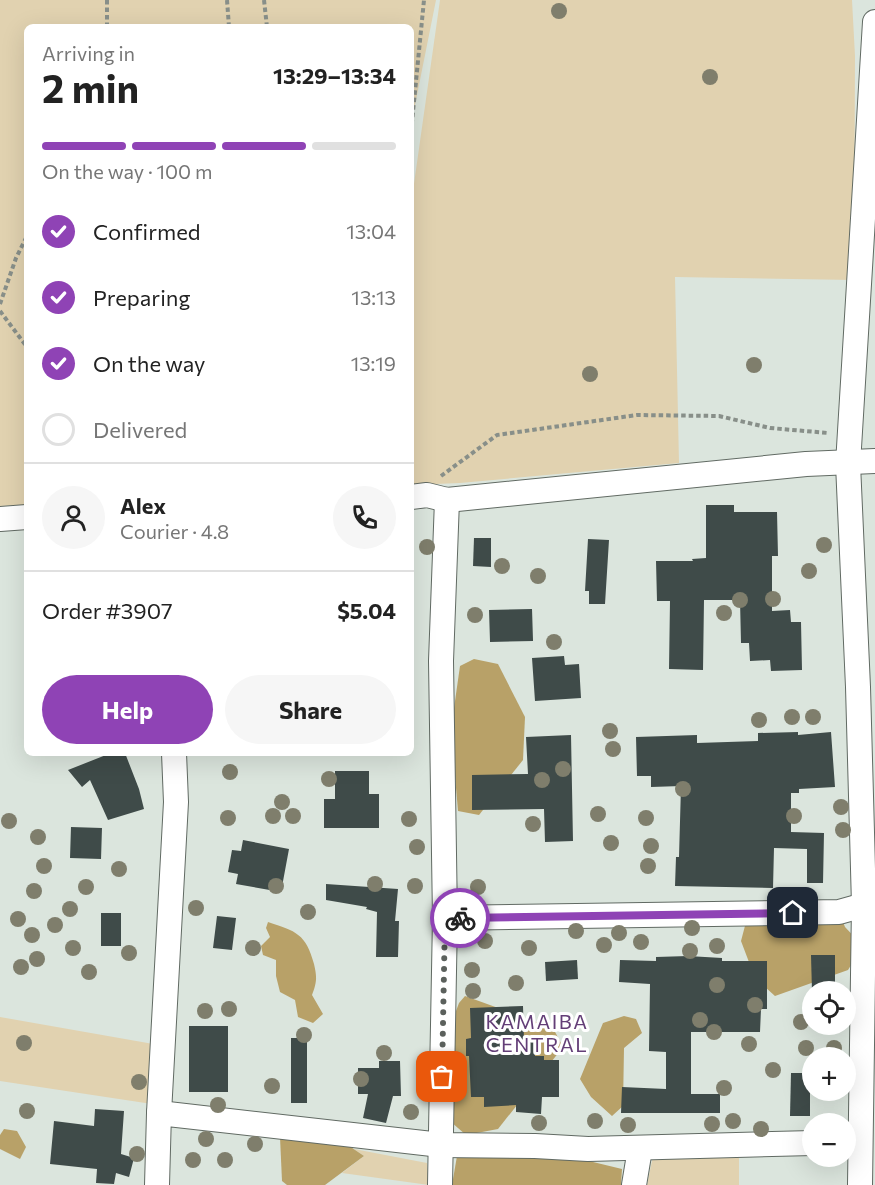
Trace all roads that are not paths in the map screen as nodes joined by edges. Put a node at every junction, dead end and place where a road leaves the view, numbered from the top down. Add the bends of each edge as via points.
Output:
1 (873, 0) edge
2 (875, 20) edge
3 (875, 461) edge
4 (848, 464) junction
5 (428, 497) edge
6 (24, 517) edge
7 (0, 519) edge
8 (174, 756) edge
9 (869, 905) edge
10 (445, 918) junction
11 (159, 1113) junction
12 (855, 1113) edge
13 (802, 1143) edge
14 (441, 1145) junction
15 (640, 1149) junction
16 (856, 1160) edge
17 (157, 1185) edge
18 (440, 1185) edge
19 (634, 1185) edge
20 (860, 1185) edge

1 - 2 street
2 - 4 street
3 - 4 street
4 - 5 street via 806,464
4 - 9 street
5 - 10 street via 441,662
6 - 7 street
8 - 11 street via 175,814
9 - 10 street via 839,912
9 - 12 street
10 - 14 street
11 - 14 street
11 - 17 street
13 - 15 street
14 - 15 street
14 - 18 street
15 - 19 street
16 - 20 street

